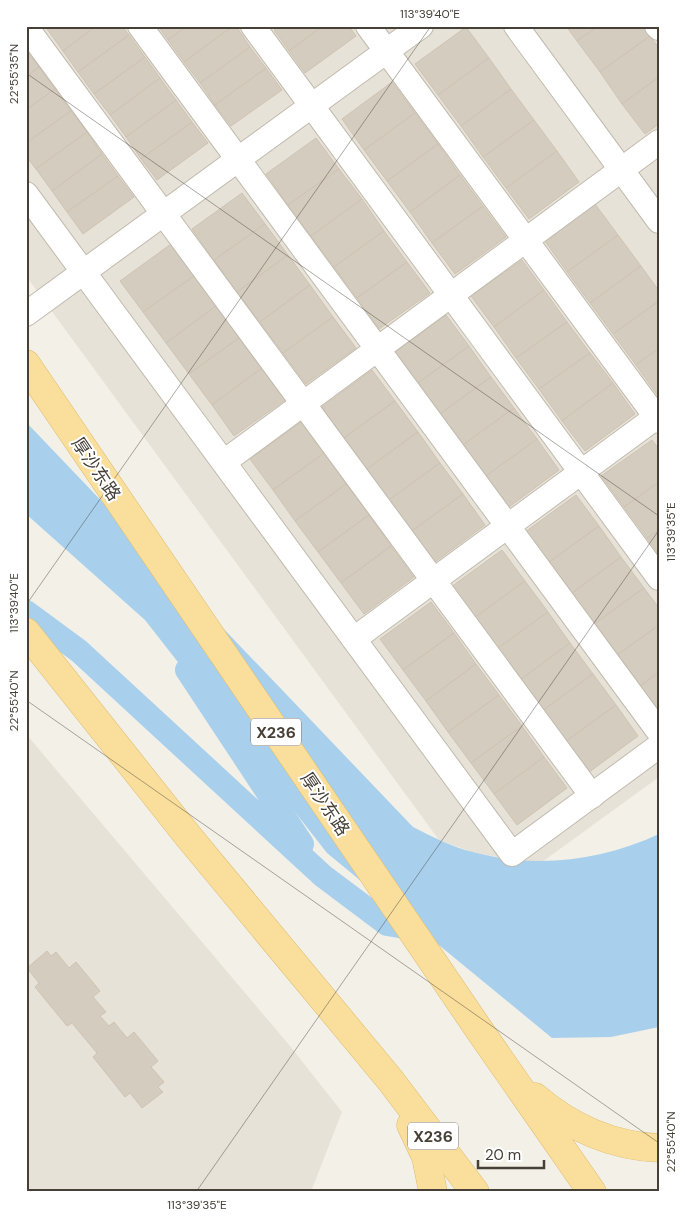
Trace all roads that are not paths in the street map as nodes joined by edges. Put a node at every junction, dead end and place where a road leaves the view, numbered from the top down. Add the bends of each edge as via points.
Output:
1 (140, 26) edge
2 (253, 26) edge
3 (368, 26) edge
4 (421, 26) edge
5 (516, 26) edge
6 (26, 28) edge
7 (386, 51) junction
8 (312, 106) junction
9 (659, 142) edge
10 (238, 160) junction
11 (621, 170) junction
12 (26, 194) edge
13 (164, 214) junction
14 (659, 221) edge
15 (525, 240) junction
16 (84, 272) junction
17 (451, 295) junction
18 (26, 314) edge
19 (377, 349) junction
20 (26, 364) edge
21 (303, 404) junction
22 (658, 418) edge
23 (224, 462) junction
24 (581, 472) junction
25 (508, 526) junction
26 (659, 578) edge
27 (434, 581) junction
28 (26, 632) edge
29 (354, 639) junction
30 (659, 732) edge
31 (659, 746) edge
32 (592, 796) junction
33 (508, 1072) junction
34 (391, 1081) junction
35 (659, 1148) edge
36 (433, 1192) edge
37 (474, 1192) edge
38 (592, 1192) edge

1 - 10 street
2 - 8 street
3 - 7 street
4 - 7 street
5 - 11 street
6 - 13 street
7 - 8 street
7 - 15 street
8 - 10 street
8 - 17 street
9 - 11 street
10 - 13 street
10 - 19 street
11 - 14 street
11 - 15 street
12 - 16 street
13 - 16 street
13 - 21 street
15 - 17 street
15 - 22 street
16 - 18 street
16 - 23 street
17 - 19 street
17 - 24 street
19 - 21 street
19 - 25 street
20 - 33 main road, 厚沙东路 / X236
21 - 23 street
21 - 27 street
22 - 24 street
23 - 29 street
24 - 25 street
24 - 26 street
25 - 27 street
25 - 30 street
27 - 29 street
27 - 32 street
28 - 34 main road, X236 via 188,836
29 - 32 street via 512,854
31 - 32 street
33 - 35 main road via 549,1109 570,1122 618,1143
33 - 38 main road, 厚沙东路 / X236
34 - 36 main road via 426,1157
34 - 37 main road, X236

